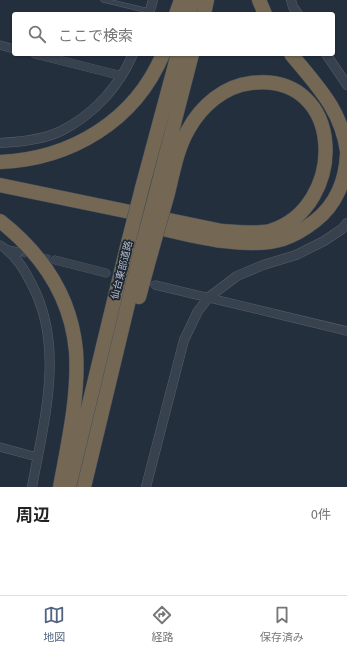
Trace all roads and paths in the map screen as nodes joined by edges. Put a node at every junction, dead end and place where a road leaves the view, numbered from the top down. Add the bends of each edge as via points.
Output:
1 (103, 0) edge
2 (153, 0) edge
3 (181, 0) edge
4 (193, 0) edge
5 (207, 0) edge
6 (259, 0) edge
7 (291, 0) edge
8 (145, 12) edge
9 (149, 12) edge
10 (177, 12) edge
11 (190, 12) edge
12 (204, 12) edge
13 (264, 12) edge
14 (297, 12) edge
15 (0, 45) edge
16 (12, 48) edge
17 (43, 56) edge
18 (132, 56) edge
19 (162, 56) edge
20 (177, 56) edge
21 (192, 56) edge
22 (293, 56) edge
23 (327, 56) edge
24 (122, 76) junction
25 (347, 85) edge
26 (0, 143) edge
27 (347, 151) edge
28 (347, 154) edge
29 (0, 162) edge
30 (0, 185) edge
31 (0, 192) edge
32 (162, 193) junction
33 (0, 221) edge
34 (347, 223) edge
35 (3, 247) edge
36 (18, 252) tunnel mouth
37 (55, 260) tunnel mouth
38 (106, 273) dead end
39 (155, 285) dead end
40 (208, 297) junction
41 (347, 331) edge
42 (0, 447) edge
43 (37, 457) junction
44 (32, 487) edge
45 (60, 487) edge
46 (69, 487) edge
47 (84, 487) edge
48 (146, 487) edge

1 - 8 lane
2 - 9 street
3 - 10 highway
4 - 11 highway
5 - 12 highway
6 - 13 highway
7 - 14 street
15 - 16 street
17 - 24 street
18 - 24 street
19 - 29 highway via 138,96 114,120 84,141 47,156
20 - 46 highway, 仙台東部道路, bridge via 127,247
21 - 32 highway, 仙台東部道路
22 - 27 highway via 332,106 341,123
23 - 25 street
24 - 26 street via 95,108 59,132 37,139
28 - 31 highway via 344,181 331,206 321,217 283,239 266,242 204,238
30 - 32 highway via 222,231 270,230 306,214 316,205 328,187 335,163 330,128 317,107 299,91 286,85 263,82 237,86 214,99 188,130
32 - 47 highway, 仙台東部道路, bridge via 105,396
33 - 45 highway via 17,234 42,261 68,313 73,334 76,351 75,388
34 - 40 street via 324,242 238,276
35 - 36 street
35 - 43 street via 14,256 36,291 50,340 48,399
37 - 38 street
39 - 40 street
40 - 41 street
40 - 48 street via 198,310 184,340
42 - 43 street
43 - 44 street

